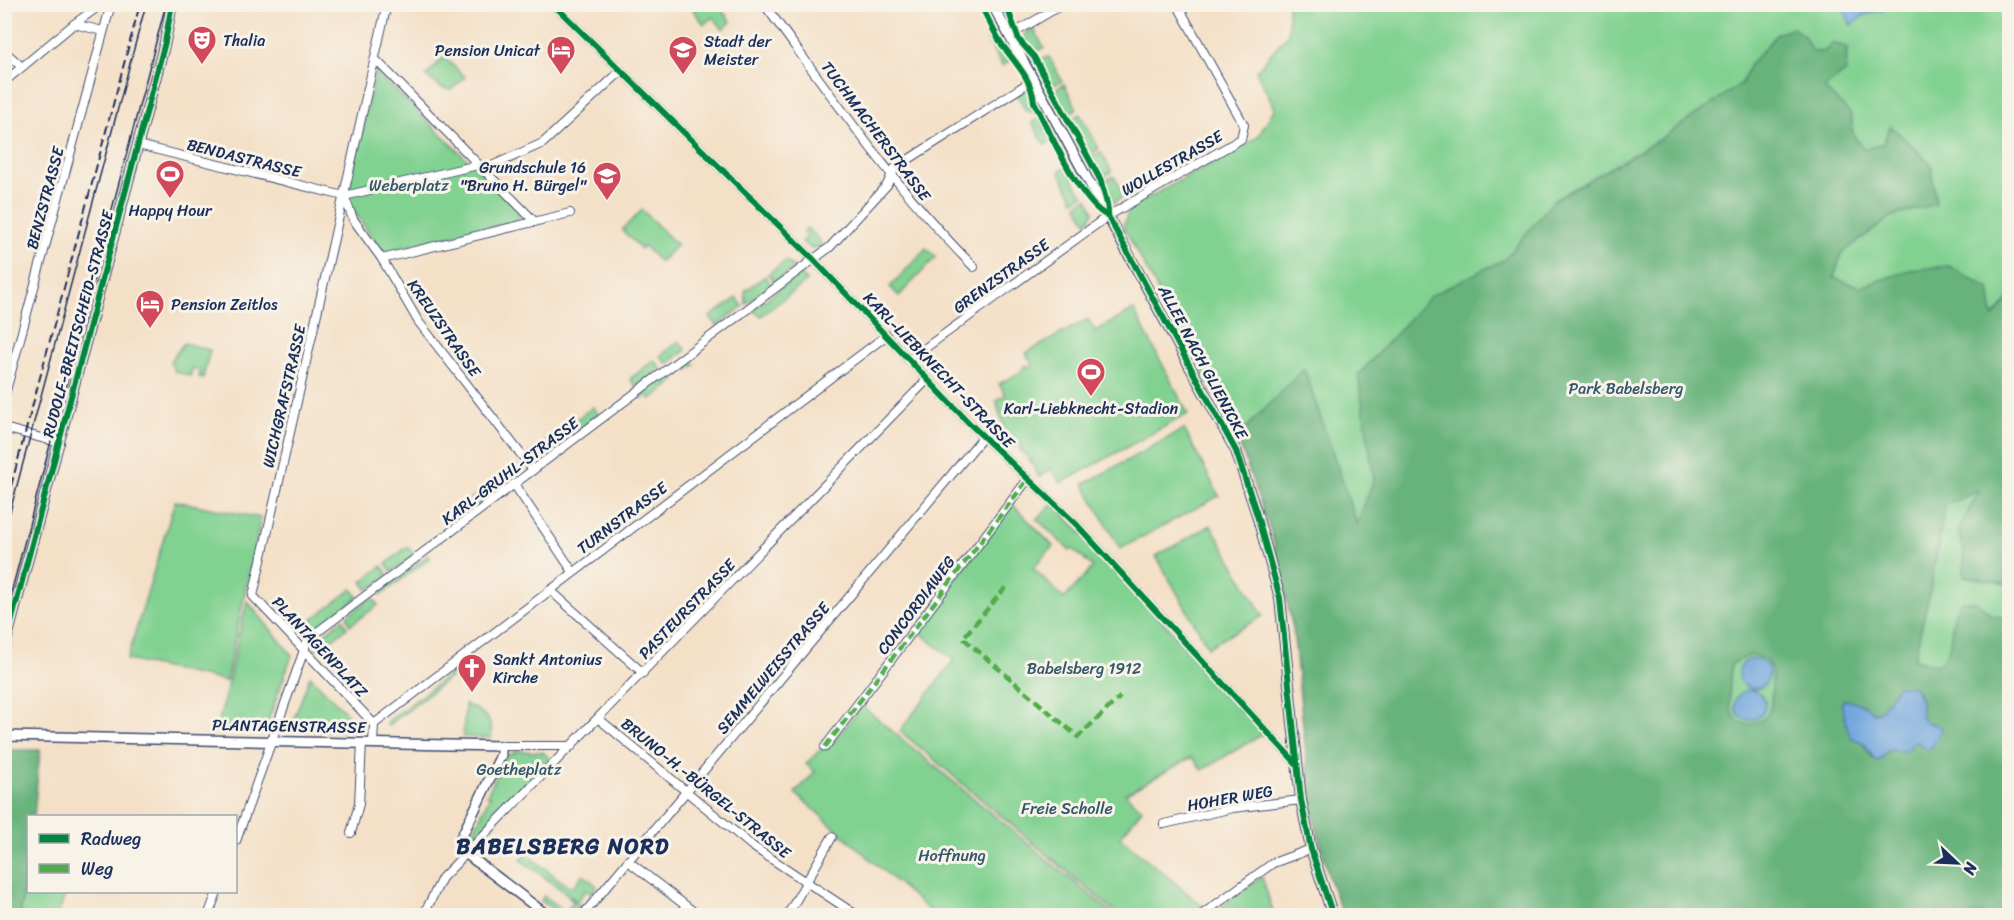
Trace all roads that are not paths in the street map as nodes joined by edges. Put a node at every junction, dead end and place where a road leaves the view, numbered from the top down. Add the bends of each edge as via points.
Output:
1 (102, 4) edge
2 (111, 4) edge
3 (172, 4) edge
4 (387, 4) edge
5 (554, 4) edge
6 (764, 4) edge
7 (992, 4) edge
8 (1063, 4) edge
9 (1177, 4) edge
10 (74, 24) junction
11 (103, 31) junction
12 (1009, 36) junction
13 (4, 51) edge
14 (375, 59) junction
15 (22, 67) junction
16 (621, 71) junction
17 (1033, 80) junction
18 (4, 82) edge
19 (138, 145) junction
20 (481, 167) junction
21 (891, 177) junction
22 (344, 196) junction
23 (570, 213) dead end
24 (1108, 216) junction
25 (535, 222) junction
26 (382, 259) junction
27 (813, 259) junction
28 (974, 267) dead end
29 (887, 335) junction
30 (910, 359) junction
31 (927, 380) junction
32 (4, 398) edge
33 (4, 429) edge
34 (983, 437) junction
35 (60, 443) junction
36 (533, 470) junction
37 (1028, 479) junction
38 (514, 484) junction
39 (573, 572) junction
40 (550, 590) junction
41 (258, 601) joint
42 (4, 649) edge
43 (306, 652) junction
44 (643, 674) junction
45 (598, 719) junction
46 (374, 724) junction
47 (4, 736) edge
48 (273, 741) junction
49 (362, 743) junction
50 (373, 743) junction
51 (501, 746) junction
52 (572, 746) junction
53 (825, 747) dead end
54 (1296, 763) junction
55 (687, 792) junction
56 (1301, 800) junction
57 (1164, 824) dead end
58 (351, 833) dead end
59 (832, 837) dead end
60 (237, 838) edge
61 (1311, 849) junction
62 (466, 855) junction
63 (628, 861) junction
64 (806, 882) junction
65 (216, 893) edge
66 (208, 915) edge
67 (423, 915) edge
68 (548, 915) edge
69 (582, 915) edge
70 (699, 915) edge
71 (787, 915) edge
72 (858, 915) edge
73 (1200, 915) edge
74 (1333, 915) edge

1 - 10 street
2 - 11 street, BENZSTRASSE
3 - 19 street, RUDOLF-BREITSCHEID-STRASSE
4 - 14 street
5 - 16 street, KARL-LIEBKNECHT-STRASSE
6 - 21 street, TUCHMACHERSTRASSE
7 - 12 street, ALLEE NACH GLIENICKE
8 - 12 street
9 - 24 street, WOLLESTRASSE via 1244,125 1244,134
10 - 11 street
10 - 15 street
11 - 32 street, BENZSTRASSE
12 - 17 street, ALLEE NACH GLIENICKE
13 - 15 street
14 - 20 street
14 - 22 street
15 - 18 street
16 - 20 street via 543,143
16 - 27 street, KARL-LIEBKNECHT-STRASSE
17 - 21 street, KARL-GRUHL-STRASSE via 895,168
17 - 24 street, ALLEE NACH GLIENICKE
19 - 22 street, BENDASTRASSE
19 - 35 street, RUDOLF-BREITSCHEID-STRASSE
20 - 22 street
20 - 25 street
21 - 27 street, KARL-GRUHL-STRASSE via 830,247
21 - 28 street, TUCHMACHERSTRASSE via 931,225
22 - 26 street, KREUZSTRASSE via 353,219
22 - 41 street, WICHGRAFSTRASSE via 265,535 254,596
23 - 25 street
24 - 30 street, GRENZSTRASSE
24 - 54 street, ALLEE NACH GLIENICKE via 1236,451 1280,598
25 - 26 street
26 - 36 street, KREUZSTRASSE via 418,321
27 - 29 street, KARL-LIEBKNECHT-STRASSE
27 - 36 street, KARL-GRUHL-STRASSE
29 - 30 street, KARL-LIEBKNECHT-STRASSE
29 - 39 street, TURNSTRASSE
30 - 31 street, KARL-LIEBKNECHT-STRASSE
31 - 34 street, KARL-LIEBKNECHT-STRASSE
31 - 44 street, PASTEURSTRASSE
33 - 35 street
34 - 37 street, KARL-LIEBKNECHT-STRASSE
34 - 55 street, SEMMELWEISSTRASSE
35 - 42 street, RUDOLF-BREITSCHEID-STRASSE
36 - 38 street, KARL-GRUHL-STRASSE
37 - 53 street, CONCORDIAWEG
37 - 54 street, KARL-LIEBKNECHT-STRASSE via 1077,525
38 - 39 street
38 - 43 street, KARL-GRUHL-STRASSE via 308,639
39 - 40 street, TURNSTRASSE
40 - 44 street
40 - 46 street, TURNSTRASSE
41 - 43 street, PLANTAGENPLATZ
43 - 46 street, PLANTAGENPLATZ
43 - 48 street, KARL-GRUHL-STRASSE
44 - 45 street, PASTEURSTRASSE
45 - 52 street, PASTEURSTRASSE
45 - 55 street, BRUNO-H.-BÜRGEL-STRASSE
46 - 50 street
47 - 48 street, PLANTAGENSTRASSE
48 - 49 street, PLANTAGENSTRASSE
48 - 60 street, KARL-GRUHL-STRASSE
49 - 50 street, PLANTAGENSTRASSE
49 - 58 street via 359,804
50 - 51 street, PLANTAGENSTRASSE
51 - 52 street, PLANTAGENSTRASSE
51 - 62 street via 501,755 460,840 460,849
52 - 62 street, PASTEURSTRASSE
54 - 56 street, ALLEE NACH GLIENICKE
55 - 63 street, SEMMELWEISSTRASSE
55 - 64 street, BRUNO-H.-BÜRGEL-STRASSE via 752,846
56 - 57 street, HOHER WEG via 1233,808
56 - 61 street, ALLEE NACH GLIENICKE
59 - 64 street
61 - 73 street via 1273,864
61 - 74 street, ALLEE NACH GLIENICKE
62 - 67 street, PASTEURSTRASSE via 442,878
62 - 68 street
63 - 69 street, SEMMELWEISSTRASSE
63 - 70 street
64 - 71 street
64 - 72 street, BRUNO-H.-BÜRGEL-STRASSE
65 - 66 street

